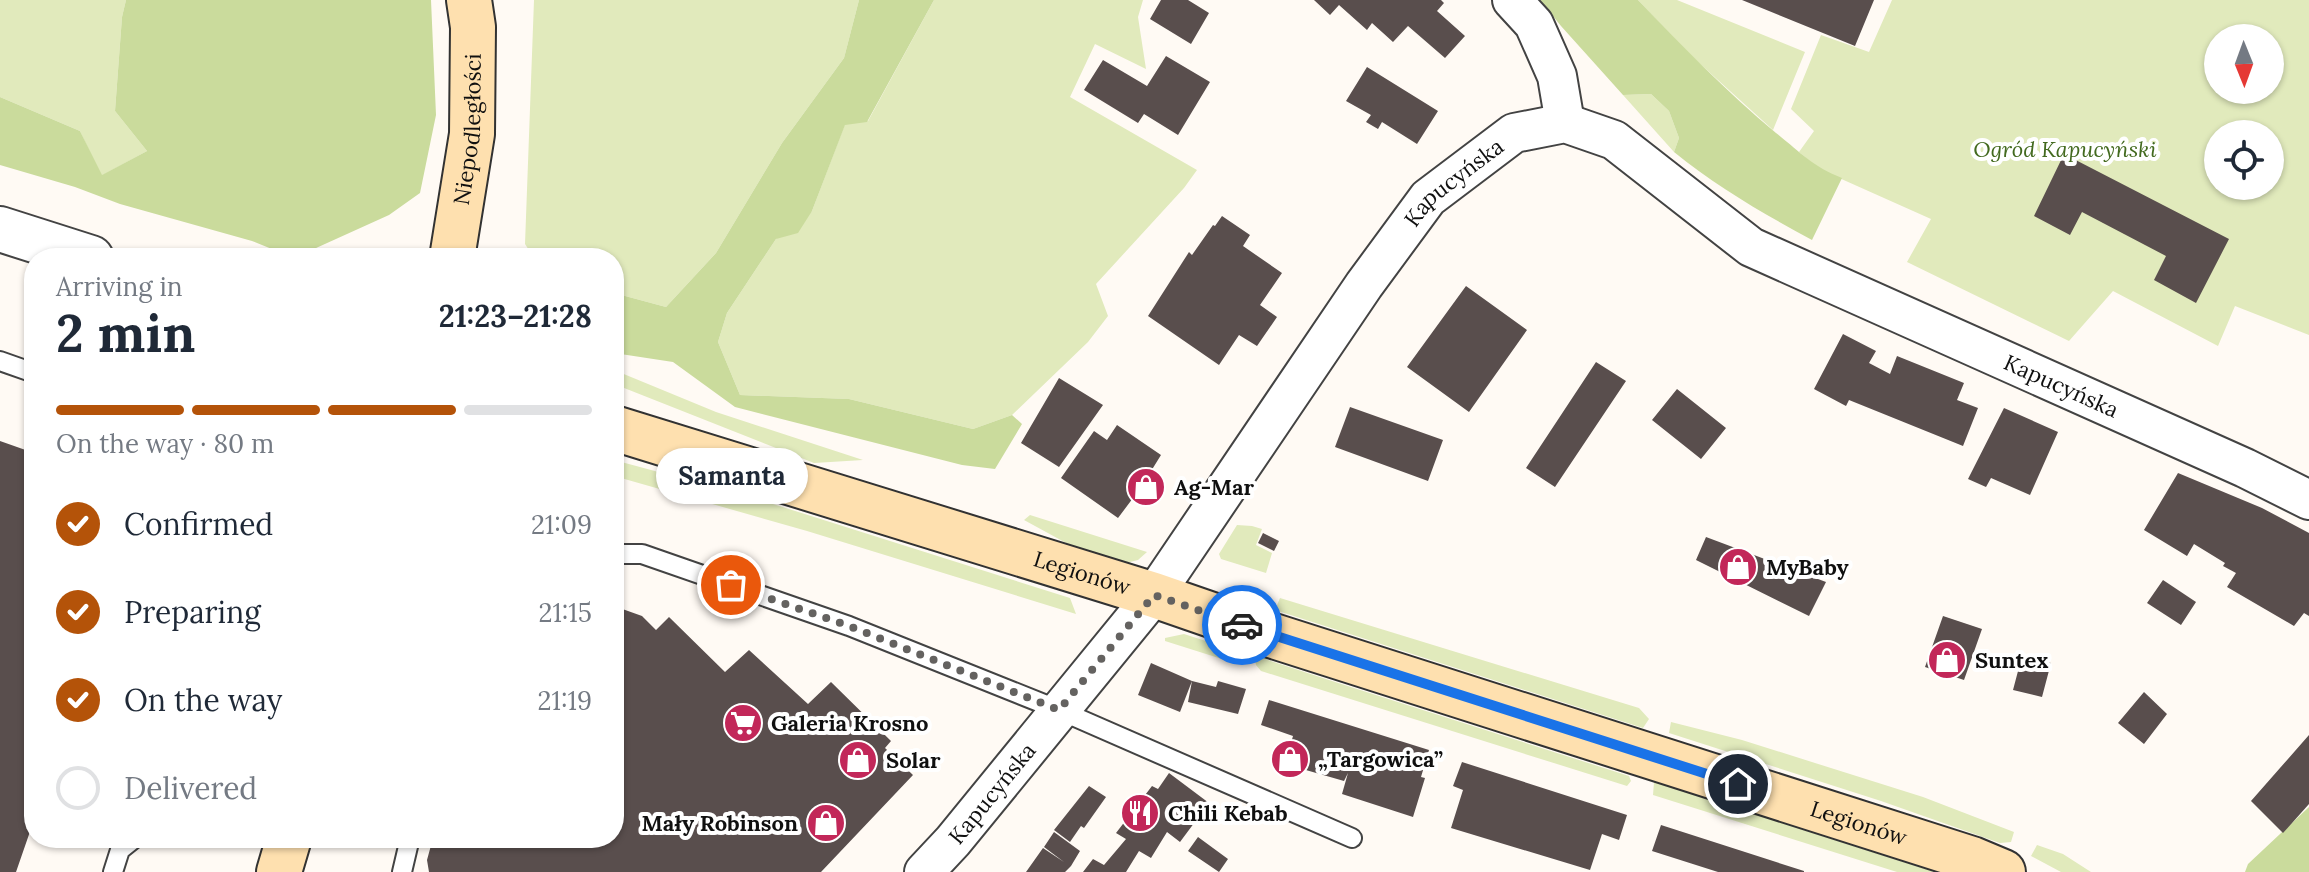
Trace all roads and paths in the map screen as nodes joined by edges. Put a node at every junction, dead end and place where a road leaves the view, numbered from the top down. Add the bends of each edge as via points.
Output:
1 (469, 0) edge
2 (1512, 0) edge
3 (1565, 123) junction
4 (0, 229) edge
5 (60, 248) edge
6 (454, 248) edge
7 (0, 361) edge
8 (24, 369) edge
9 (624, 431) edge
10 (2309, 500) edge
11 (624, 554) edge
12 (1154, 595) junction
13 (1059, 710) junction
14 (1352, 838) dead end
15 (122, 848) edge
16 (286, 848) edge
17 (408, 848) edge
18 (113, 872) edge
19 (279, 872) edge
20 (402, 872) edge
21 (924, 872) edge
22 (2003, 872) edge

1 - 6 main road, Niepodległości via 472,134
2 - 3 street via 1534,24 1557,76
3 - 10 street, Kapucyńska via 1614,140 1751,247
3 - 12 street, Kapucyńska via 1514,133 1428,198
4 - 5 street
7 - 8 lane
9 - 12 main road, Legionów
11 - 13 lane via 642,554 849,626
12 - 13 street, Kapucyńska
12 - 22 main road, Legionów
13 - 14 lane
13 - 21 street, Kapucyńska
15 - 18 lane
16 - 19 main road
17 - 20 lane

